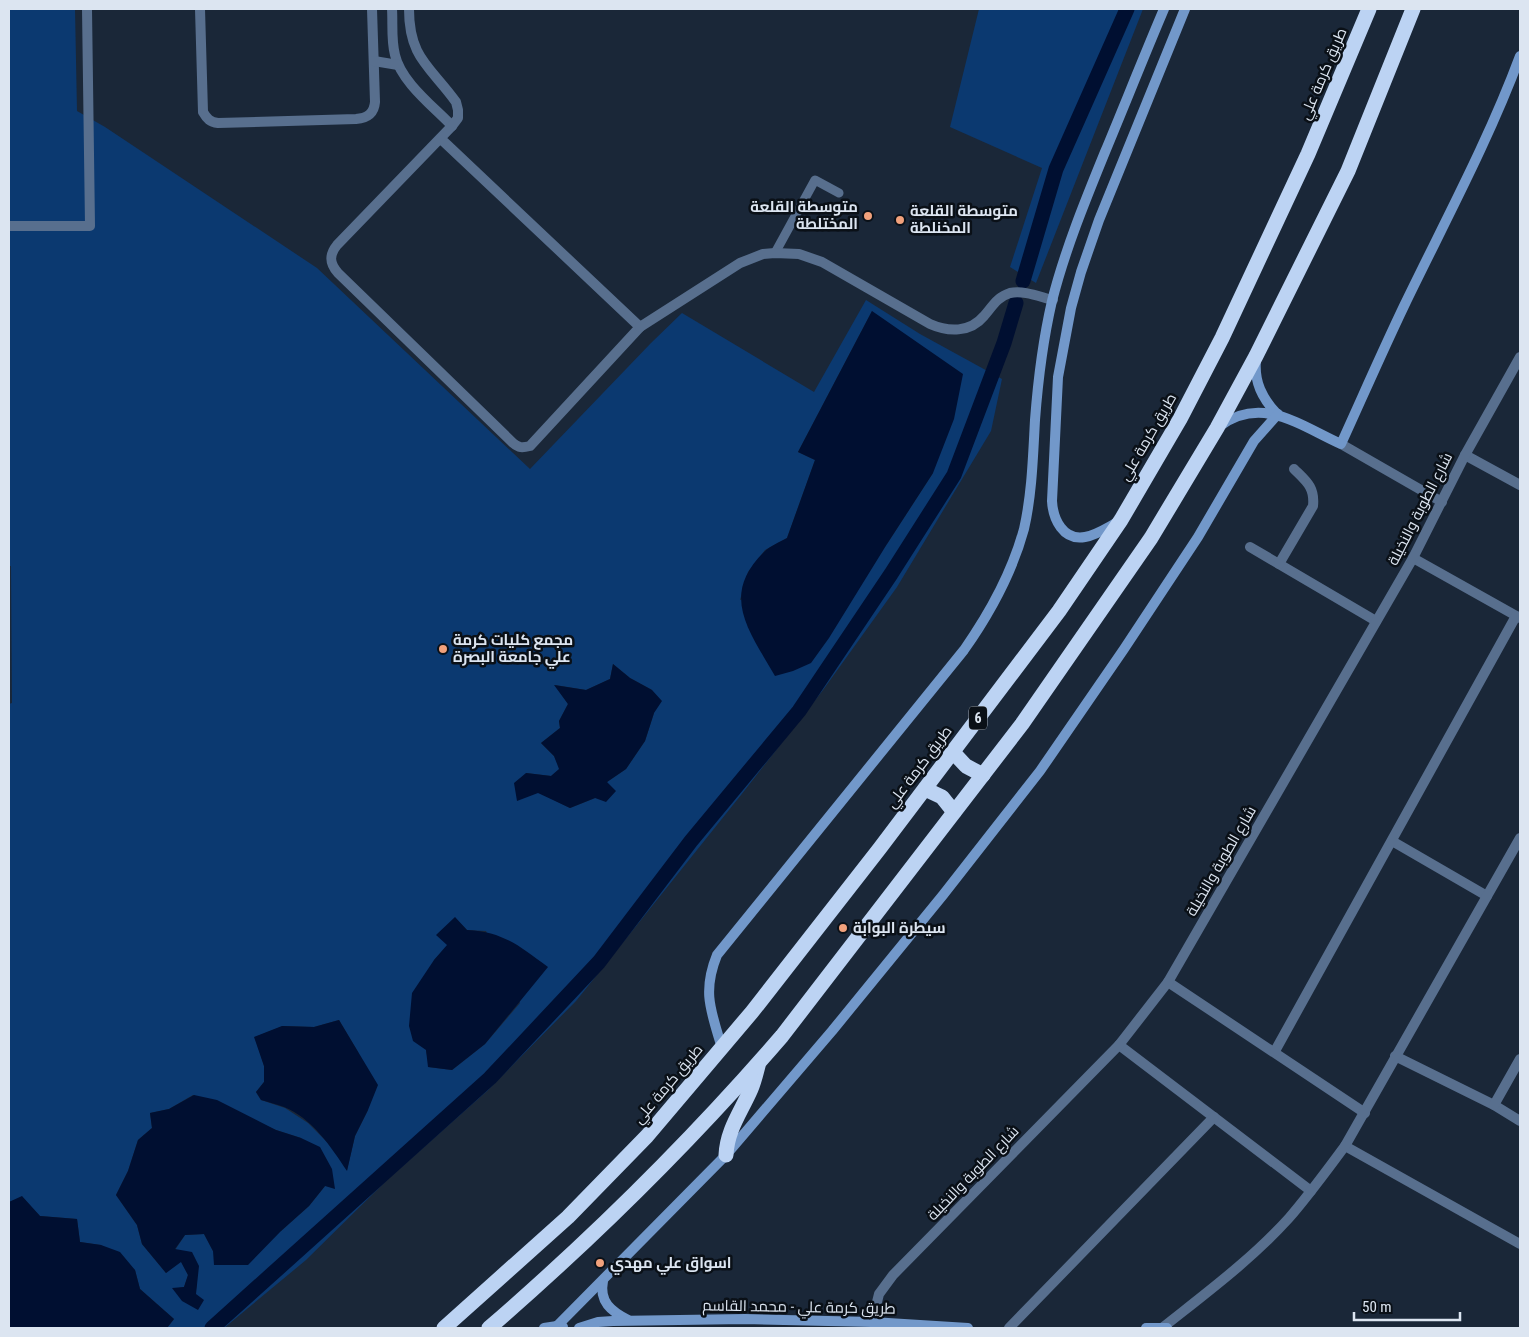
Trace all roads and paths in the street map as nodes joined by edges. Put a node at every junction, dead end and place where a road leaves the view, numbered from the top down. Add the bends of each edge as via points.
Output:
1 (87, 9) edge
2 (200, 9) edge
3 (372, 9) edge
4 (392, 9) edge
5 (409, 9) edge
6 (1164, 9) edge
7 (1185, 9) edge
8 (1369, 9) edge
9 (1413, 9) edge
10 (1520, 56) edge
11 (374, 61) junction
12 (398, 66) junction
13 (452, 126) junction
14 (441, 139) junction
15 (839, 193) dead end
16 (9, 226) edge
17 (776, 252) junction
18 (1062, 267) junction
19 (1081, 272) junction
20 (1053, 300) junction
21 (640, 327) junction
22 (1256, 356) junction
23 (1520, 357) edge
24 (1278, 414) junction
25 (1217, 428) junction
26 (1341, 444) junction
27 (1465, 455) junction
28 (1294, 469) dead end
29 (1520, 485) edge
30 (1442, 502) junction
31 (1121, 520) junction
32 (1250, 547) dead end
33 (1413, 558) junction
34 (1278, 564) junction
35 (1518, 617) edge
36 (1376, 621) junction
37 (952, 752) junction
38 (983, 775) junction
39 (925, 790) junction
40 (954, 812) junction
41 (1520, 838) edge
42 (1392, 841) junction
43 (1487, 896) junction
44 (1168, 982) junction
45 (1119, 1045) junction
46 (722, 1048) junction
47 (1274, 1052) junction
48 (1395, 1056) junction
49 (1520, 1059) edge
50 (759, 1062) junction
51 (1494, 1105) junction
52 (1365, 1113) junction
53 (1214, 1117) junction
54 (1520, 1121) edge
55 (1345, 1146) junction
56 (726, 1156) junction
57 (1312, 1191) junction
58 (1520, 1244) edge
59 (603, 1281) junction
60 (629, 1321) junction
61 (872, 1322) junction
62 (746, 1324) edge
63 (491, 1327) edge
64 (561, 1327) edge
65 (444, 1328) edge
66 (544, 1328) edge
67 (579, 1328) edge
68 (951, 1328) edge
69 (968, 1328) edge
70 (1009, 1328) edge
71 (1146, 1328) edge
72 (1162, 1328) edge
73 (1167, 1328) edge

1 - 16 street via 90,226
2 - 11 street via 203,112 211,122 365,118 374,109
3 - 11 street
4 - 12 street via 393,44
5 - 13 street via 410,32 417,52 456,102 458,118
6 - 18 main road via 1085,201
7 - 19 main road
8 - 31 highway, طريق كرمة علي / 6 via 1308,154 1222,338 1180,419
9 - 22 highway via 1348,171
10 - 26 main road via 1474,164 1404,305
11 - 12 street
12 - 13 street
13 - 14 street
14 - 21 street
14 - 21 street via 337,245 330,259 332,267 513,443 518,447 530,446
15 - 17 lane via 815,180
17 - 20 street via 799,254 822,262 930,324 945,329 962,329 976,323 997,300 1011,293 1027,293
17 - 21 street via 740,263
18 - 19 main road
18 - 20 main road
19 - 31 main road via 1058,376 1052,509 1061,528 1080,538
20 - 46 main road via 1039,373 1024,528 1007,576 988,614 964,650 717,955 708,988
22 - 24 main road via 1259,388
22 - 25 highway
23 - 27 street, شارع الطوبة والنخيلة
24 - 25 main road via 1252,412 1227,420
24 - 26 main road
24 - 56 main road via 1254,441 1198,537 1040,770 844,1016
25 - 38 highway via 1151,538
26 - 30 street
27 - 29 street
27 - 30 street, شارع الطوبة والنخيلة
28 - 34 street via 1311,487 1313,506
30 - 33 street, شارع الطوبة والنخيلة
31 - 37 highway, طريق كرمة علي / 6 via 1059,611
32 - 34 street
33 - 35 street
33 - 36 street, شارع الطوبة والنخيلة
34 - 36 street
35 - 42 street
36 - 44 street, شارع الطوبة والنخيلة
37 - 38 highway via 966,766
37 - 39 highway, طريق كرمة علي / 6
38 - 40 highway
39 - 40 highway via 942,798
39 - 46 highway, طريق كرمة علي / 6
40 - 50 highway
41 - 43 street
42 - 43 street
42 - 47 street
43 - 48 street
44 - 45 street, شارع الطوبة والنخيلة
44 - 47 street
45 - 53 street
45 - 61 street, شارع الطوبة والنخيلة via 893,1275 879,1294
46 - 65 highway, طريق كرمة علي / 6 via 601,1184
47 - 52 street
48 - 51 street
48 - 52 street
49 - 51 street
50 - 56 highway via 752,1086 731,1127
50 - 63 highway via 617,1210
51 - 54 street
52 - 55 street
53 - 57 street
53 - 70 street
55 - 57 street
55 - 58 street
56 - 59 main road
57 - 72 street via 1266,1241
59 - 60 main road via 602,1294 606,1305
59 - 64 main road
60 - 62 main road, طريق كرمة علي - محمد القاسم
60 - 67 main road, طريق كرمة علي - محمد القاسم via 598,1322
61 - 62 main road, طريق كرمة علي - محمد القاسم
61 - 68 main road, طريق كرمة علي - محمد القاسم
64 - 66 main road
68 - 69 main road, طريق كرمة علي - محمد القاسم
71 - 72 main road
72 - 73 main road

